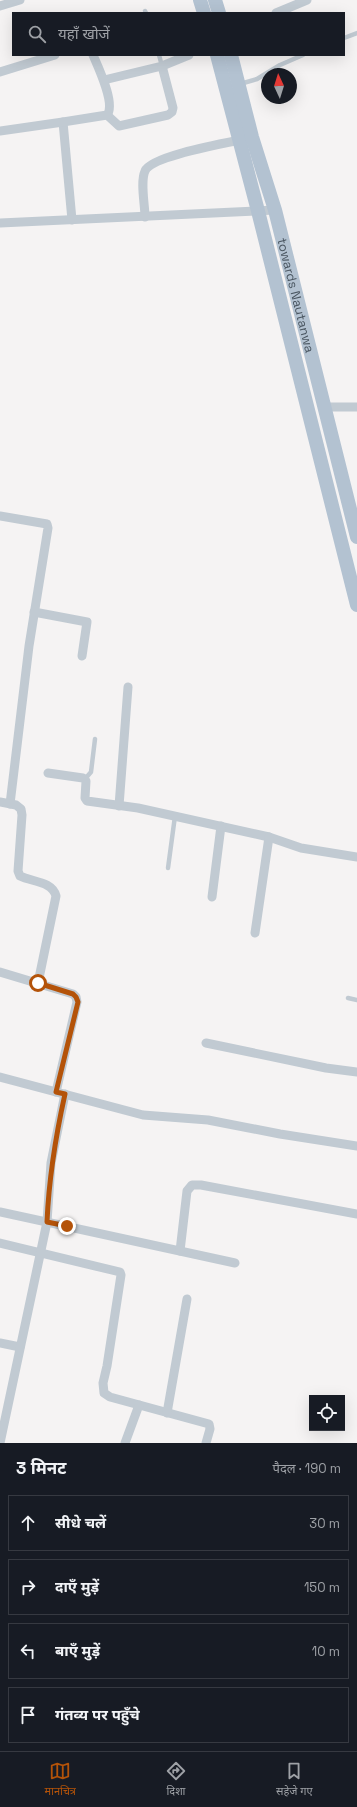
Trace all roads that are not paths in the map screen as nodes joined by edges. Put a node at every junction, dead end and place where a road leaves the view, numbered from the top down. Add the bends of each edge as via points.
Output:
1 (20, 0) edge
2 (200, 0) edge
3 (215, 0) edge
4 (307, 0) edge
5 (0, 6) edge
6 (204, 12) edge
7 (219, 12) edge
8 (278, 12) edge
9 (357, 33) edge
10 (345, 38) edge
11 (52, 56) edge
12 (93, 56) edge
13 (159, 56) edge
14 (187, 56) edge
15 (217, 56) edge
16 (231, 56) edge
17 (300, 56) edge
18 (162, 66) junction
19 (0, 72) edge
20 (104, 80) junction
21 (238, 84) junction
22 (107, 115) junction
23 (64, 122) junction
24 (0, 131) edge
25 (245, 138) junction
26 (275, 210) junction
27 (258, 212) junction
28 (145, 217) junction
29 (72, 220) junction
30 (0, 223) edge
31 (324, 407) junction
32 (357, 407) edge
33 (0, 516) edge
34 (357, 537) edge
35 (357, 605) edge
36 (34, 612) junction
37 (82, 656) dead end
38 (128, 687) dead end
39 (95, 739) dead end
40 (48, 772) dead end
41 (85, 779) junction
42 (0, 802) edge
43 (10, 804) junction
44 (119, 806) junction
45 (175, 816) junction
46 (221, 826) junction
47 (268, 837) junction
48 (357, 857) edge
49 (168, 868) dead end
50 (212, 897) dead end
51 (255, 933) dead end
52 (0, 972) edge
53 (38, 983) junction
54 (348, 998) dead end
55 (357, 1000) edge
56 (206, 1042) dead end
57 (357, 1072) edge
58 (0, 1077) edge
59 (61, 1093) junction
60 (357, 1146) edge
61 (0, 1212) edge
62 (357, 1214) edge
63 (47, 1222) junction
64 (0, 1243) edge
65 (180, 1251) junction
66 (40, 1252) junction
67 (235, 1263) dead end
68 (187, 1299) dead end
69 (0, 1343) edge
70 (20, 1347) junction
71 (139, 1405) junction
72 (167, 1413) junction
73 (0, 1443) edge
74 (126, 1443) edge
75 (206, 1443) edge

1 - 5 street
2 - 6 main road
3 - 7 main road
4 - 8 street
9 - 10 lane
11 - 19 street
12 - 20 street
13 - 18 lane
14 - 18 street
15 - 25 main road
16 - 21 main road, towards Nautanwa
17 - 21 lane via 280,64 257,79
18 - 20 street
18 - 22 street via 172,112 119,126
20 - 22 street via 110,108
21 - 25 main road, towards Nautanwa
22 - 23 street
23 - 24 street
23 - 29 street
25 - 26 main road, towards Nautanwa
25 - 27 main road
25 - 28 street via 181,153 150,164 143,180
26 - 27 street
26 - 31 main road, towards Nautanwa
27 - 28 street
27 - 35 main road
28 - 29 street
29 - 30 street
31 - 32 street
31 - 34 main road, towards Nautanwa
33 - 36 street via 48,526
36 - 37 street via 88,622
36 - 43 street
38 - 44 street
39 - 41 lane via 91,772
40 - 41 street
41 - 44 street via 86,800
42 - 43 street
43 - 53 street via 21,809 22,815 18,871 20,876 49,885 56,896
44 - 45 street
45 - 46 street
45 - 49 lane
46 - 47 street
46 - 50 street
47 - 48 street via 289,845
47 - 51 street
52 - 53 street
53 - 59 street via 73,994 78,1002
54 - 55 lane
56 - 57 street via 326,1068
58 - 59 street
59 - 60 street via 143,1115 208,1120
59 - 63 street via 51,1163
61 - 63 street
62 - 65 street via 192,1185 187,1191
63 - 65 street
63 - 66 street
64 - 66 street
65 - 67 street
66 - 70 street
66 - 71 street via 120,1272 103,1384 104,1393
68 - 72 street
69 - 70 street
70 - 73 street
71 - 72 street
71 - 74 street
72 - 75 street via 209,1424

